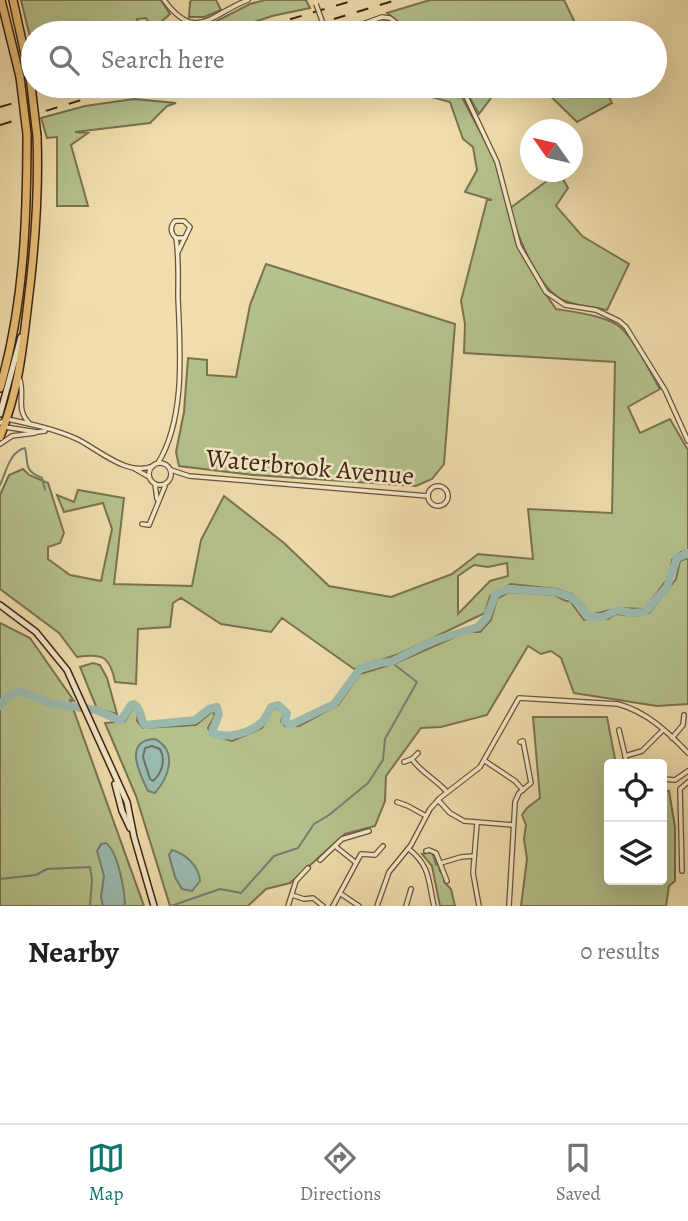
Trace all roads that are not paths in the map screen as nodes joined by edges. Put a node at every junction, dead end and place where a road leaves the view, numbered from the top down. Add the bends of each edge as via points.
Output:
1 (1, 0) edge
2 (13, 0) edge
3 (164, 0) edge
4 (248, 0) edge
5 (316, 2) edge
6 (187, 21) edge
7 (211, 21) edge
8 (322, 21) edge
9 (371, 21) edge
10 (394, 21) edge
11 (21, 36) edge
12 (21, 85) edge
13 (23, 98) edge
14 (32, 98) edge
15 (467, 98) edge
16 (176, 237) junction
17 (185, 238) junction
18 (178, 254) junction
19 (26, 324) junction
20 (19, 377) junction
21 (1, 383) edge
22 (2, 421) edge
23 (30, 424) junction
24 (47, 430) junction
25 (37, 432) junction
26 (0, 438) edge
27 (688, 441) edge
28 (167, 443) junction
29 (0, 444) edge
30 (158, 463) junction
31 (167, 465) junction
32 (130, 466) junction
33 (153, 466) junction
34 (171, 470) junction
35 (189, 476) junction
36 (150, 478) junction
37 (168, 482) junction
38 (155, 484) junction
39 (428, 496) junction
40 (158, 501) junction
41 (142, 524) dead end
42 (1, 607) edge
43 (684, 715) dead end
44 (619, 730) dead end
45 (663, 730) junction
46 (672, 738) junction
47 (520, 741) dead end
48 (418, 752) dead end
49 (688, 753) edge
50 (625, 756) junction
51 (412, 759) junction
52 (625, 759) edge
53 (485, 761) junction
54 (404, 762) dead end
55 (688, 771) edge
56 (667, 779) edge
57 (688, 782) edge
58 (523, 790) junction
59 (447, 792) junction
60 (438, 800) junction
61 (397, 802) dead end
62 (426, 816) junction
63 (477, 823) junction
64 (513, 825) junction
65 (682, 830) junction
66 (688, 830) edge
67 (369, 831) dead end
68 (335, 845) junction
69 (383, 846) dead end
70 (409, 849) junction
71 (426, 851) dead end
72 (474, 856) junction
73 (320, 860) dead end
74 (355, 862) junction
75 (441, 863) junction
76 (308, 868) dead end
77 (682, 871) dead end
78 (447, 881) dead end
79 (411, 889) dead end
80 (341, 894) junction
81 (292, 895) junction
82 (378, 905) edge
83 (154, 906) edge
84 (288, 906) edge
85 (323, 906) edge
86 (333, 906) edge
87 (359, 906) edge
88 (384, 906) edge
89 (406, 906) edge
90 (434, 906) edge
91 (479, 906) edge
92 (509, 906) edge

1 - 12 highway, bridge
2 - 11 highway, bridge
3 - 6 street
4 - 7 street
5 - 8 street, bridge
9 - 10 street via 382,17
13 - 21 highway, bridge via 27,134 25,256
14 - 19 highway, bridge via 37,213
15 - 27 street via 497,162 519,246 547,292 565,305 596,310 626,327 659,380
16 - 17 street
16 - 17 street via 171,226 181,220 190,228
16 - 18 street
17 - 18 street
18 - 28 street via 180,378
19 - 20 highway
19 - 22 street
20 - 22 highway
20 - 23 street via 20,409
22 - 23 street
22 - 25 street
22 - 26 highway
23 - 24 street
24 - 25 street
24 - 32 street via 77,439
25 - 29 street via 12,436
28 - 30 street
28 - 31 street
30 - 31 street
30 - 33 street
31 - 34 street
32 - 33 street
32 - 36 street
33 - 36 street
34 - 35 street, Waterbrook Avenue
34 - 37 street
35 - 37 street, Waterbrook Avenue
35 - 39 street, Waterbrook Avenue
36 - 38 street
37 - 38 street
37 - 40 street
38 - 40 street
39 - 39 street via 440,485 449,496 440,506 433,505
40 - 41 street via 149,525
42 - 83 street via 24,622 62,662 127,803
43 - 46 street via 683,725
44 - 50 street
45 - 46 street
45 - 50 street via 642,751
45 - 53 street via 640,712 618,704 519,698
46 - 49 street
47 - 58 street via 531,779
48 - 51 street
50 - 52 street
51 - 54 street
51 - 59 street
53 - 58 street
53 - 59 street
55 - 56 street via 675,780
57 - 65 street via 680,789
58 - 64 street via 516,798
59 - 60 street
60 - 62 street
60 - 63 street via 459,820
61 - 62 street
62 - 70 street
63 - 64 street
63 - 72 street
64 - 92 street
65 - 66 street
65 - 77 street
67 - 68 street
68 - 73 street
68 - 74 street
69 - 74 street via 375,856 363,853
70 - 82 street via 388,872
70 - 90 street via 424,864
71 - 75 street via 434,851
72 - 75 street
72 - 91 street
74 - 80 street
75 - 78 street
76 - 81 street via 296,881
79 - 89 street
80 - 86 street
80 - 87 street
81 - 84 street
81 - 85 street via 313,898
82 - 88 street

